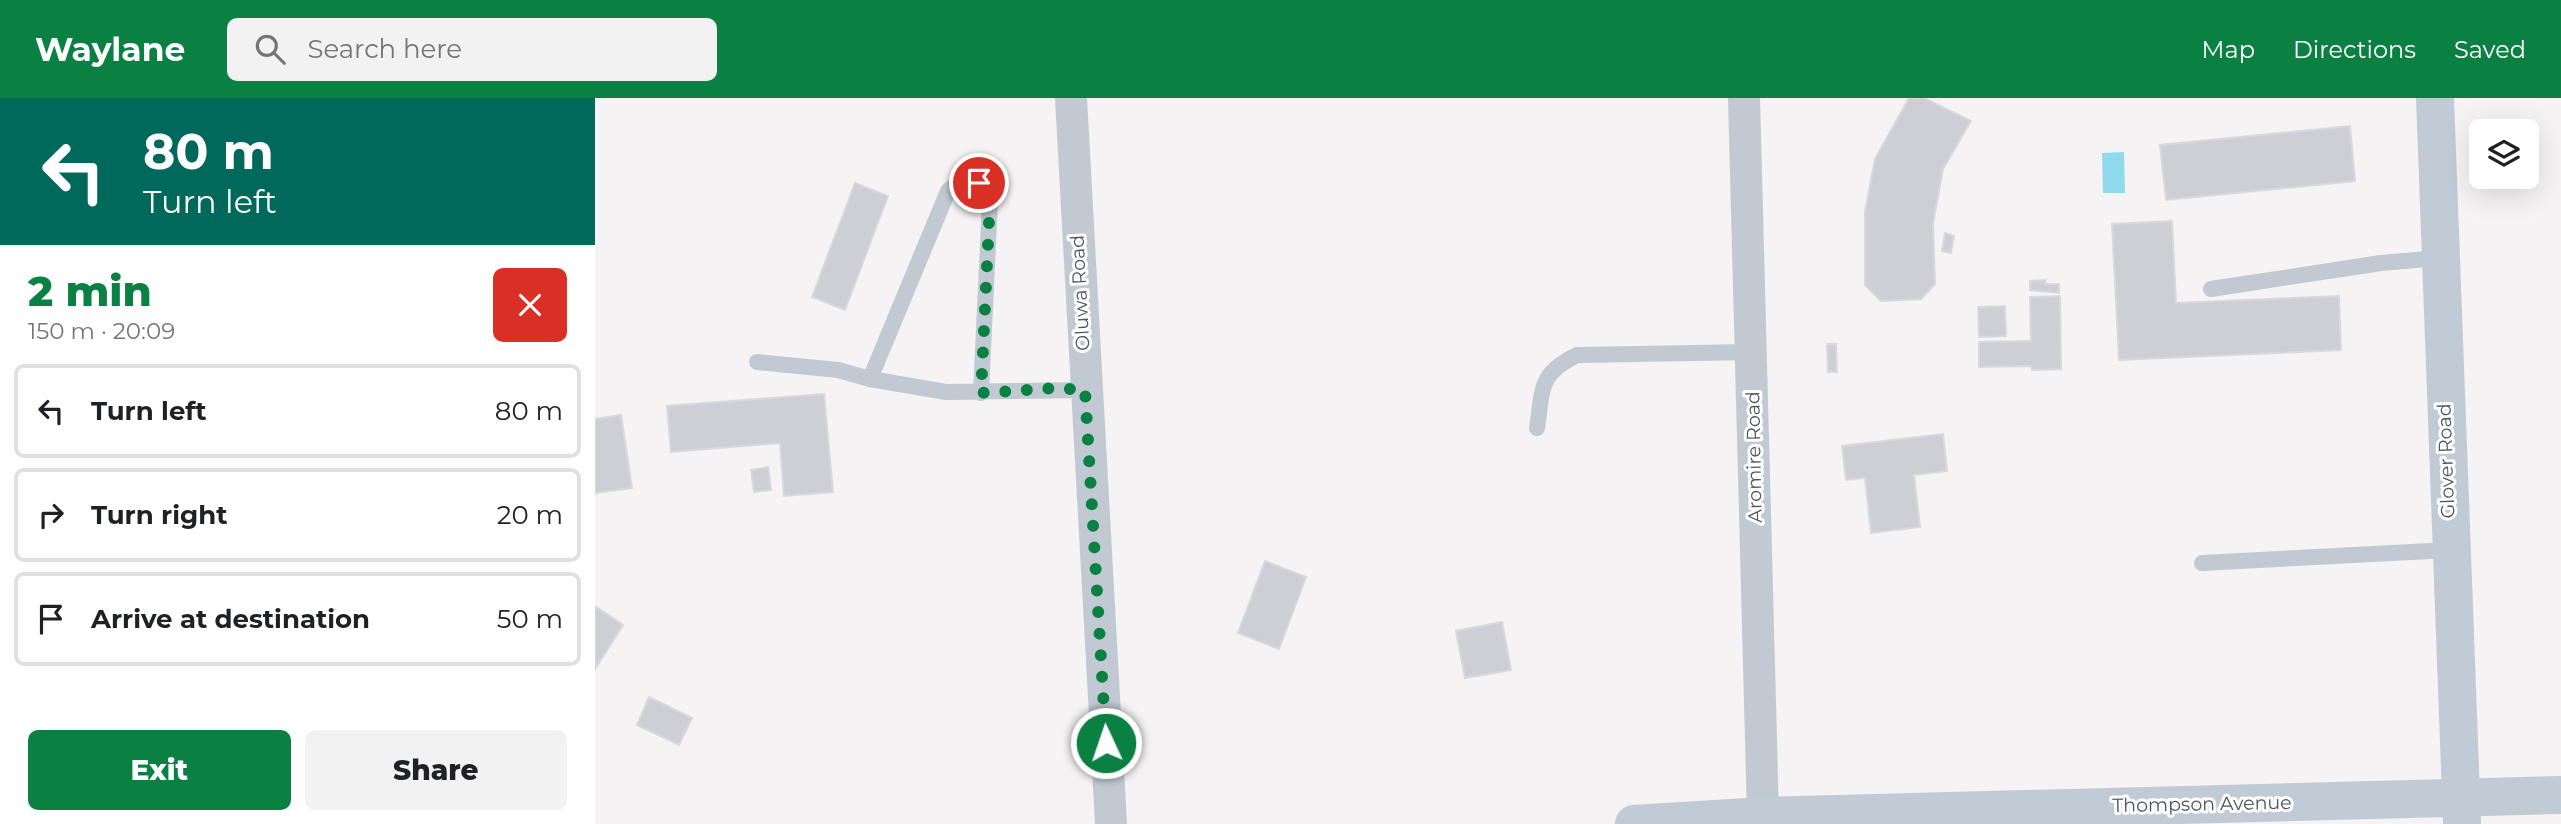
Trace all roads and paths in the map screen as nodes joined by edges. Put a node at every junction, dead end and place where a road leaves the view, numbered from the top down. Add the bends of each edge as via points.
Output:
1 (1071, 98) edge
2 (1744, 98) edge
3 (2435, 98) edge
4 (2439, 258) junction
5 (2211, 289) dead end
6 (1752, 352) junction
7 (757, 362) dead end
8 (870, 379) junction
9 (1085, 390) junction
10 (981, 393) junction
11 (1537, 428) dead end
12 (2450, 550) junction
13 (2202, 563) dead end
14 (2561, 795) edge
15 (2462, 811) edge
16 (1763, 816) junction
17 (1681, 823) edge
18 (1111, 824) edge
19 (1634, 824) edge

1 - 9 street, Oluwa Road
2 - 6 street, Aromire Road
3 - 4 street, Glover Road
4 - 5 lane
4 - 12 street, Glover Road
6 - 11 lane via 1577,355 1555,366 1543,382
6 - 16 street, Aromire Road
7 - 8 lane via 838,370
8 - 10 lane
8 - 10 lane via 948,191 965,177 979,183 990,201
9 - 10 lane
9 - 18 street, Oluwa Road
12 - 13 lane
12 - 15 street, Glover Road
14 - 15 street, Thompson Avenue
15 - 16 street, Thompson Avenue
16 - 17 street, Thompson Avenue
17 - 19 street, Thompson Avenue

